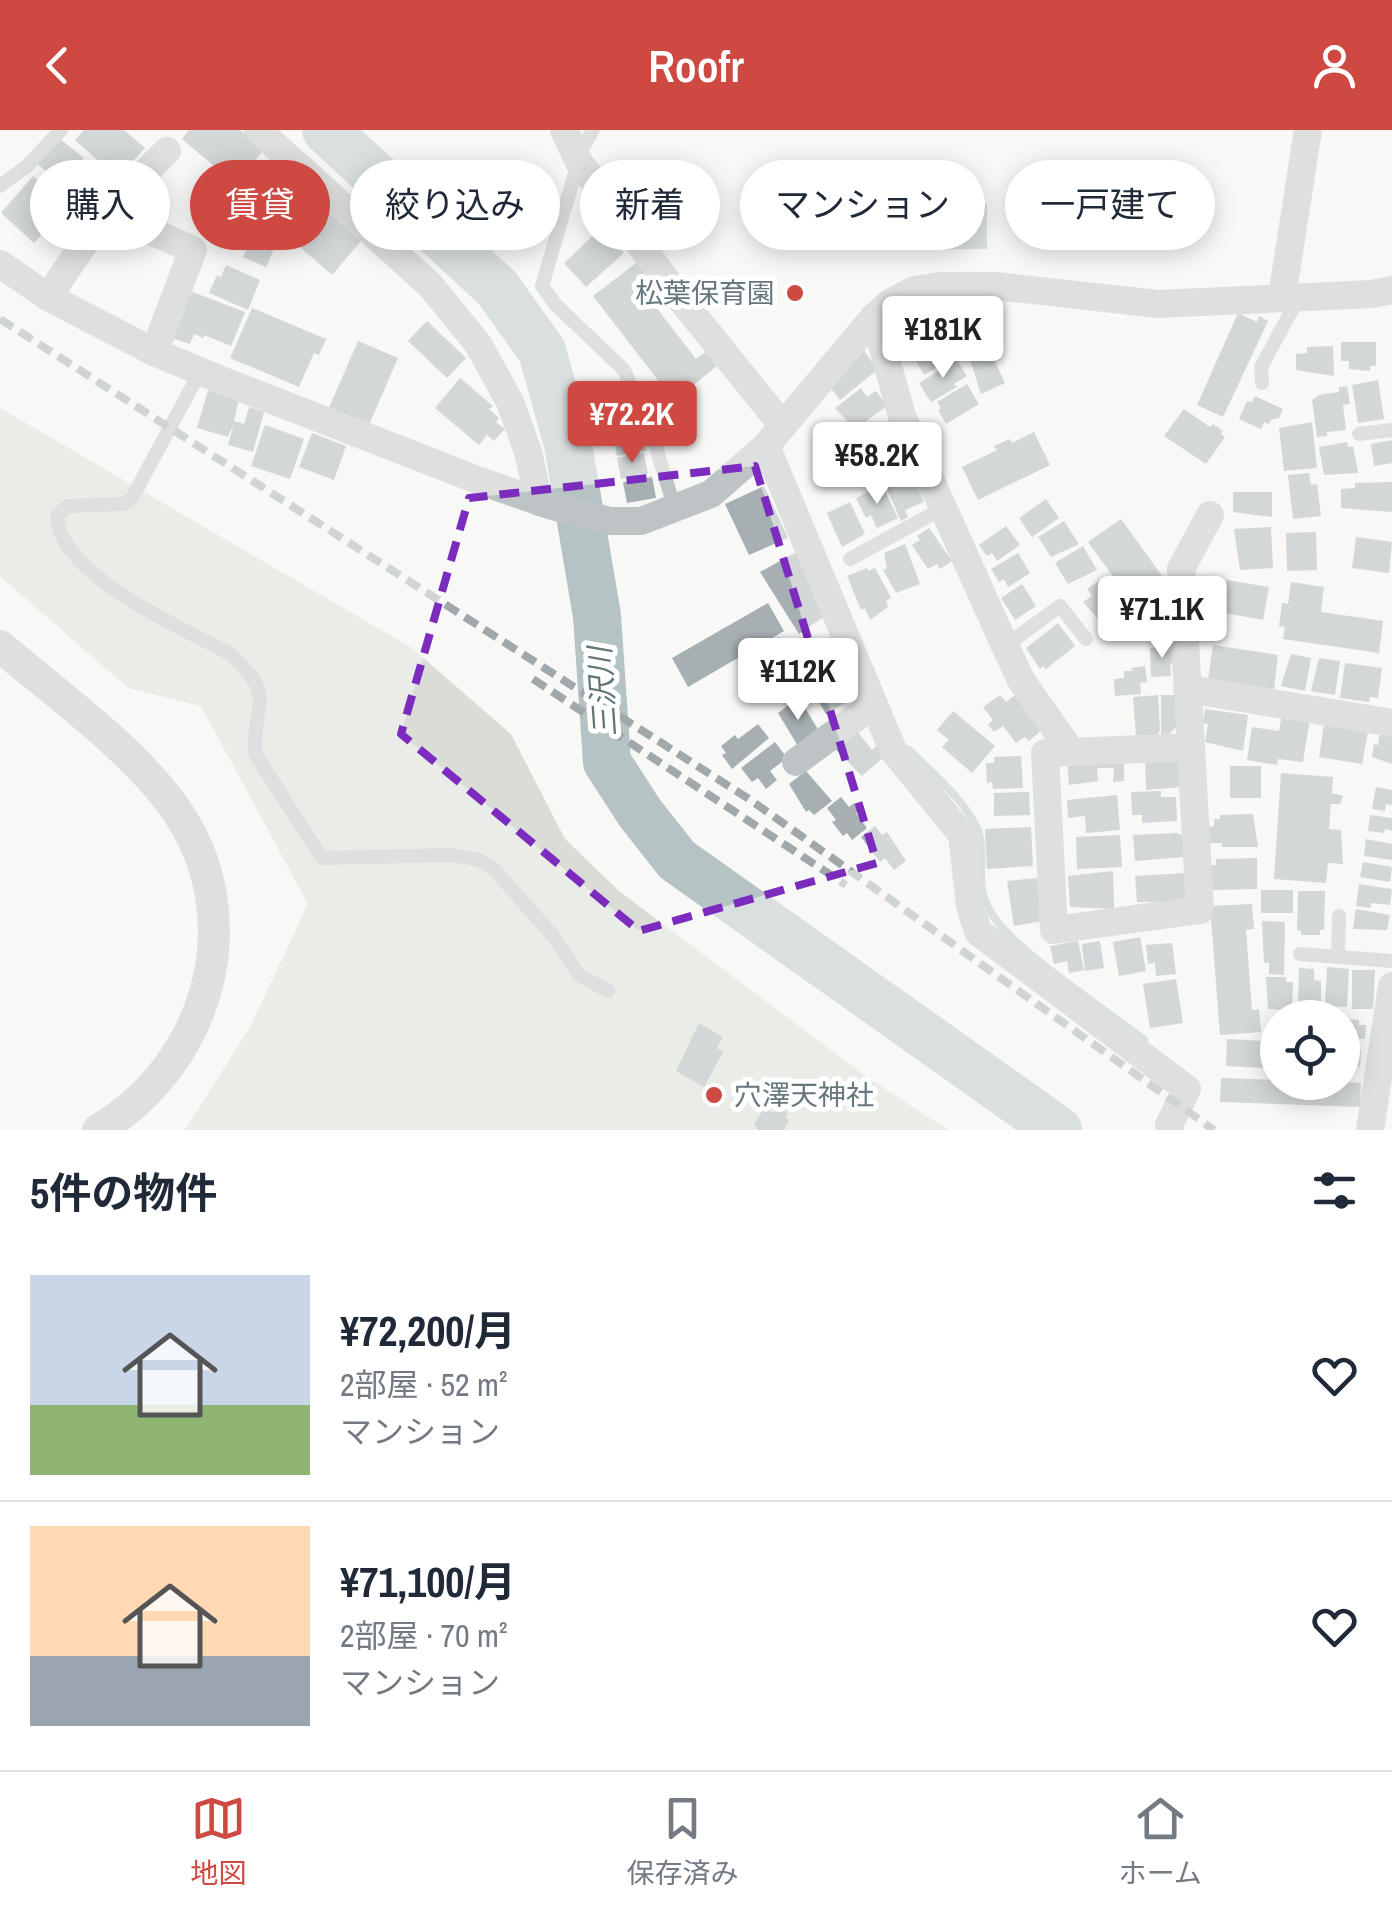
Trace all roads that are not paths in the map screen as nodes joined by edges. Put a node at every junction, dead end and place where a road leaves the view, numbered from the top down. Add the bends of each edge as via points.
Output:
1 (62, 130) edge
2 (258, 130) edge
3 (564, 130) edge
4 (593, 130) edge
5 (1308, 130) edge
6 (167, 151) dead end
7 (158, 160) edge
8 (578, 160) junction
9 (0, 186) edge
10 (170, 239) edge
11 (80, 250) edge
12 (0, 264) edge
13 (1392, 290) edge
14 (48, 298) junction
15 (1290, 298) junction
16 (874, 317) junction
17 (154, 352) junction
18 (201, 370) junction
19 (1262, 383) dead end
20 (1392, 430) edge
21 (1360, 434) dead end
22 (774, 435) junction
23 (546, 504) junction
24 (944, 508) junction
25 (675, 510) junction
26 (1210, 515) dead end
27 (850, 558) dead end
28 (1086, 639) dead end
29 (0, 646) edge
30 (1005, 646) junction
31 (1188, 689) junction
32 (874, 704) junction
33 (1392, 723) edge
34 (1190, 747) junction
35 (1070, 750) junction
36 (796, 762) dead end
37 (1339, 916) dead end
38 (1300, 954) dead end
39 (1338, 957) junction
40 (1392, 961) edge
41 (608, 991) dead end
42 (1391, 995) edge
43 (1372, 1122) edge
44 (98, 1130) edge
45 (1170, 1130) edge

1 - 9 lane
2 - 23 street via 430,286 478,344 510,402
3 - 8 street
4 - 8 lane
5 - 15 street
6 - 7 street
8 - 22 street
8 - 25 lane via 542,286 624,370
10 - 17 street via 194,250
11 - 14 street
12 - 14 street
13 - 15 street
14 - 17 street
15 - 16 street via 1158,304 940,286 914,290
15 - 19 lane via 1261,367
16 - 22 street
16 - 24 street via 902,416
17 - 18 street
18 - 23 street
18 - 41 lane via 132,498 66,506 57,516 58,529 81,563 111,588 243,666 262,706 255,754 322,858 478,860 494,869 554,937 579,975
20 - 21 lane
22 - 25 street via 711,494
22 - 32 street
23 - 25 street via 610,521
24 - 27 lane
24 - 30 street
26 - 31 street via 1181,569
28 - 30 lane via 1060,606
29 - 44 street via 162,792 197,847 208,885 215,938 200,1015 150,1090
30 - 35 street
31 - 33 street
31 - 34 street
32 - 36 street
32 - 45 street via 893,750 962,835 978,932 1187,1090
34 - 35 street
34 - 35 street via 1200,910 1054,930 1045,753
37 - 39 lane
38 - 39 lane
39 - 40 lane
42 - 43 street

